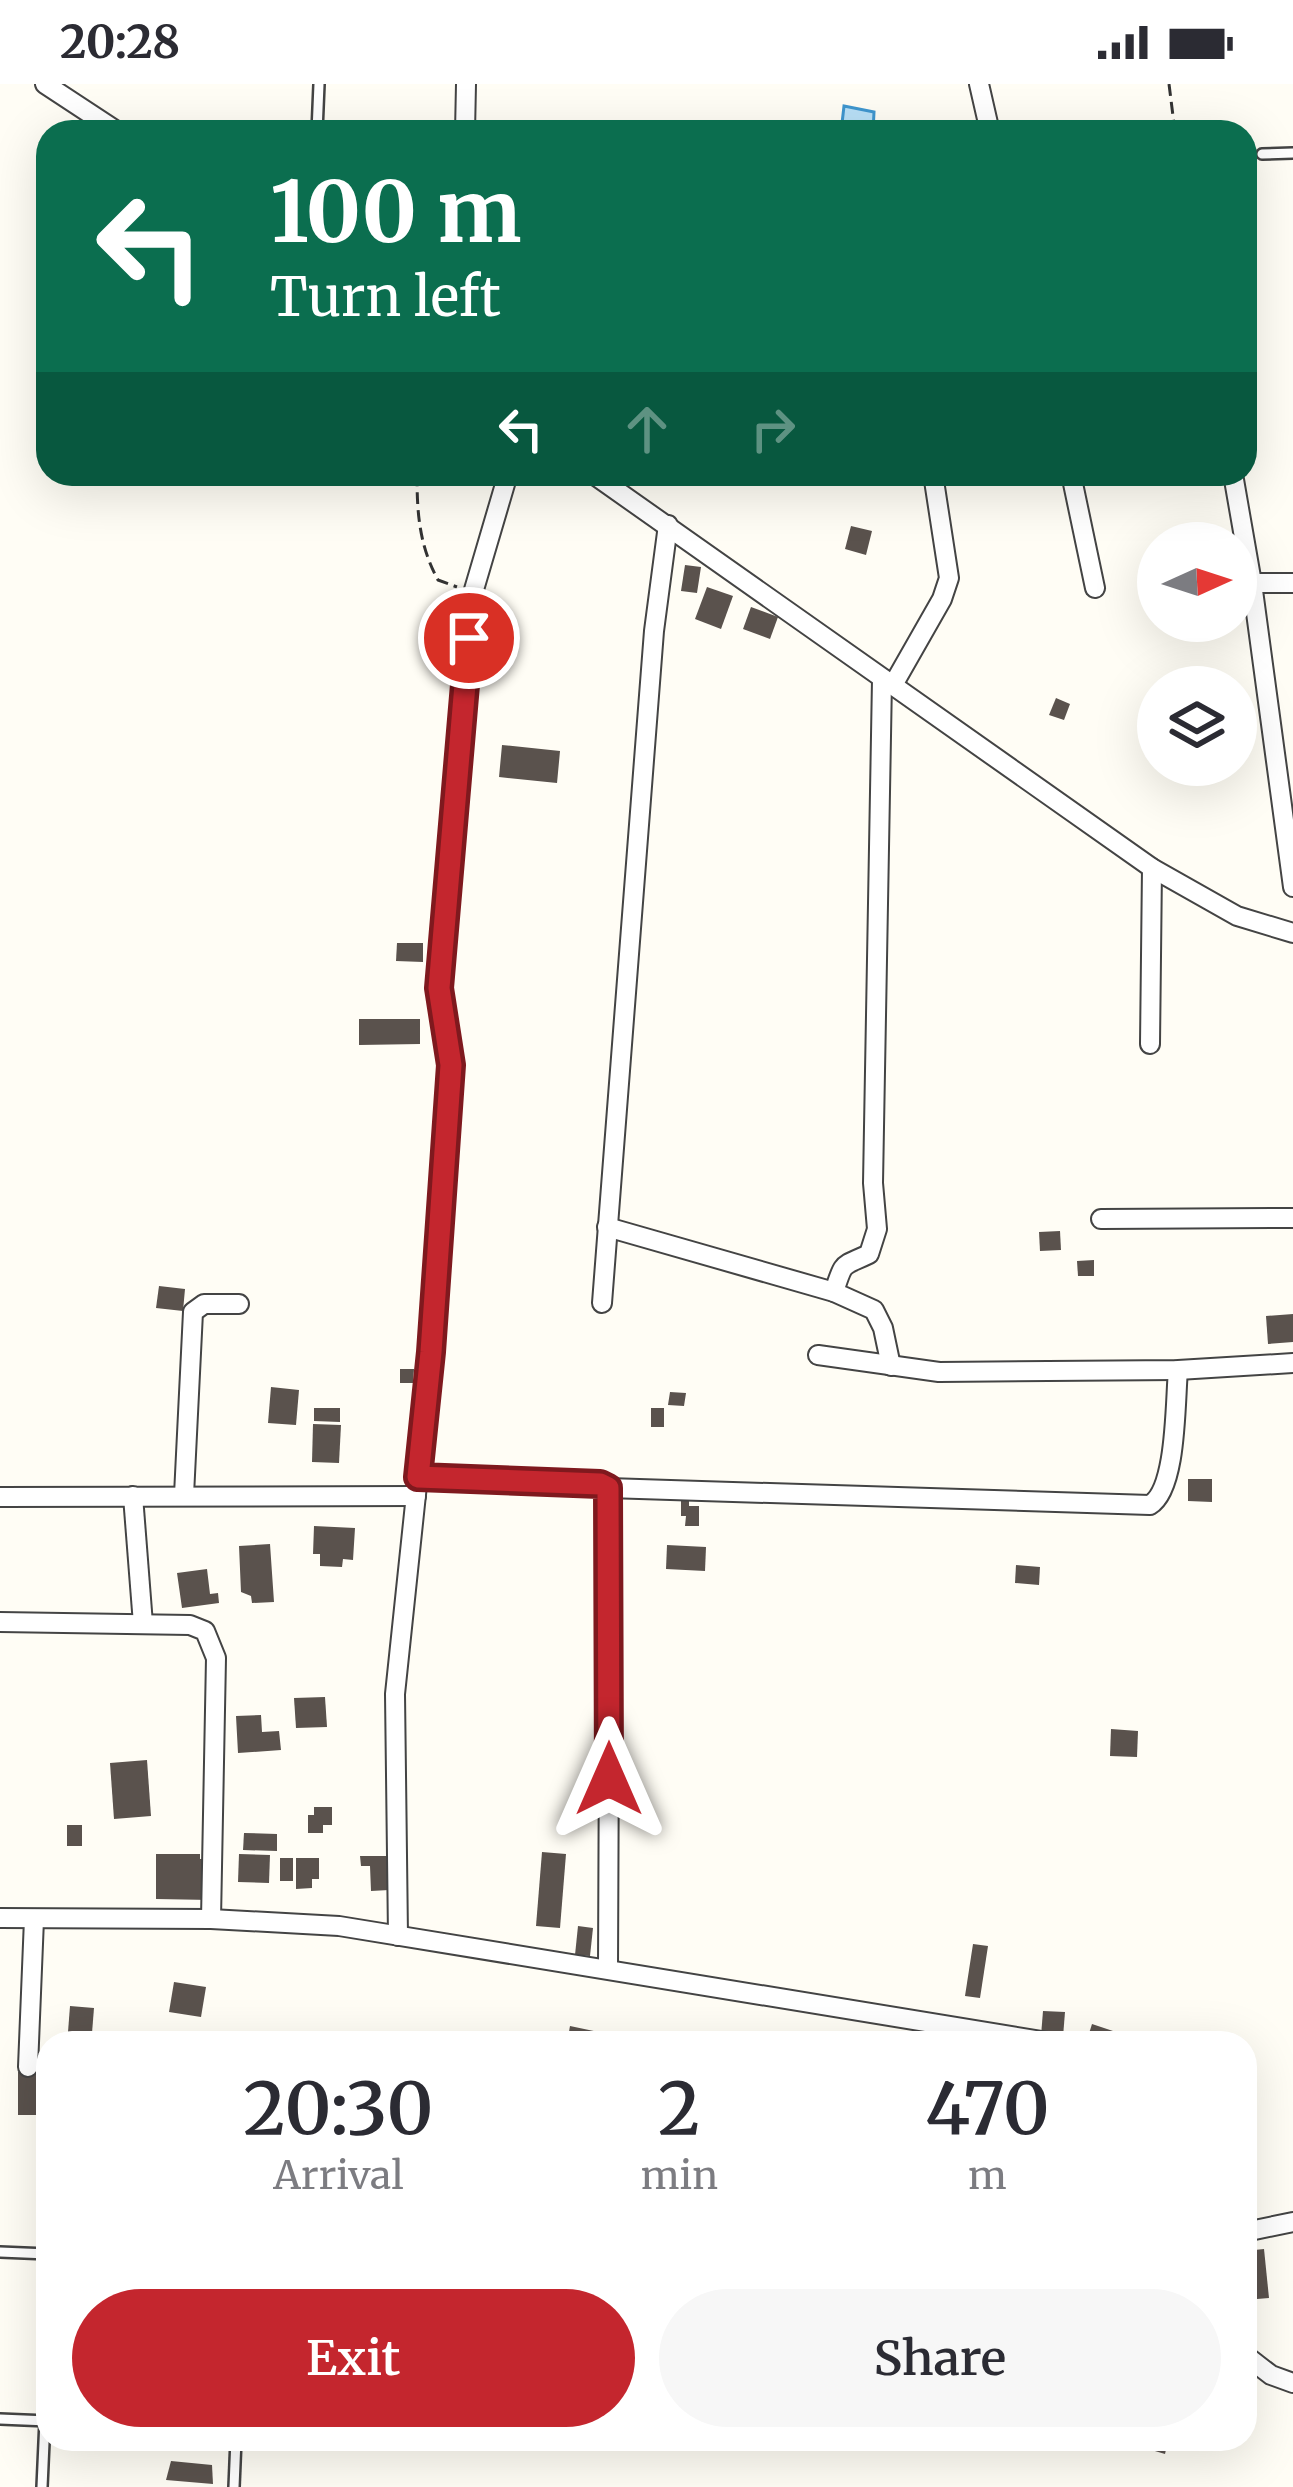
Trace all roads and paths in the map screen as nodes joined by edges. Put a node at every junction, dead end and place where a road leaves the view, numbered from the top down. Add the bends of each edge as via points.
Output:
1 (45, 84) edge
2 (319, 84) edge
3 (466, 84) edge
4 (980, 84) edge
5 (1168, 84) edge
6 (100, 120) edge
7 (318, 120) edge
8 (465, 120) edge
9 (988, 120) edge
10 (1173, 120) edge
11 (1293, 153) edge
12 (1262, 154) dead end
13 (417, 486) edge
14 (504, 486) edge
15 (611, 486) edge
16 (935, 486) edge
17 (1074, 486) edge
18 (1235, 486) edge
19 (1241, 522) edge
20 (668, 525) junction
21 (1257, 583) edge
22 (1293, 584) edge
23 (1095, 588) dead end
24 (473, 593) junction
25 (1257, 620) edge
26 (887, 682) junction
27 (1152, 868) junction
28 (1293, 887) edge
29 (1293, 933) edge
30 (1150, 1044) dead end
31 (1293, 1218) edge
32 (1101, 1219) dead end
33 (608, 1227) junction
34 (834, 1292) junction
35 (602, 1303) dead end
36 (239, 1304) dead end
37 (818, 1355) dead end
38 (1293, 1363) edge
39 (891, 1366) junction
40 (1178, 1370) junction
41 (417, 1486) junction
42 (608, 1488) junction
43 (184, 1495) junction
44 (133, 1496) junction
45 (0, 1497) edge
46 (0, 1622) edge
47 (143, 1624) junction
48 (0, 1918) edge
49 (34, 1919) junction
50 (211, 1919) junction
51 (398, 1936) junction
52 (608, 1969) junction
53 (982, 2031) edge
54 (28, 2067) dead end
55 (1293, 2222) edge
56 (1257, 2230) edge
57 (0, 2252) edge
58 (36, 2254) edge
59 (1257, 2364) edge
60 (1293, 2383) edge
61 (0, 2419) edge
62 (36, 2420) edge
63 (44, 2451) edge
64 (236, 2451) edge
65 (42, 2487) edge
66 (234, 2487) edge

1 - 6 street
2 - 7 lane
3 - 8 street
4 - 9 street
5 - 10 path
11 - 12 lane
13 - 24 path via 427,560 438,580
14 - 24 street
15 - 20 street
16 - 26 street via 949,578
17 - 23 street
18 - 19 street
20 - 26 street
20 - 33 street
21 - 22 street
24 - 41 street via 439,988 451,1065
25 - 28 street
26 - 27 street
26 - 34 street via 877,1229 869,1254 842,1266
27 - 29 street via 1237,916
27 - 30 street
31 - 32 street
33 - 34 street
33 - 35 street
34 - 39 street via 874,1310
36 - 43 street via 204,1304 194,1312
37 - 39 street
38 - 40 street
39 - 40 street
40 - 42 street via 1168,1474 1150,1505
41 - 42 street
41 - 43 street
41 - 51 street via 395,1694
42 - 52 street
43 - 44 street
44 - 45 street
44 - 47 street
46 - 47 street
47 - 50 street via 205,1631 216,1658
48 - 49 street
49 - 50 street
49 - 54 street
50 - 51 street
51 - 52 street
52 - 53 street
55 - 56 street
57 - 58 lane
59 - 60 street
61 - 62 lane
63 - 65 lane
64 - 66 lane

